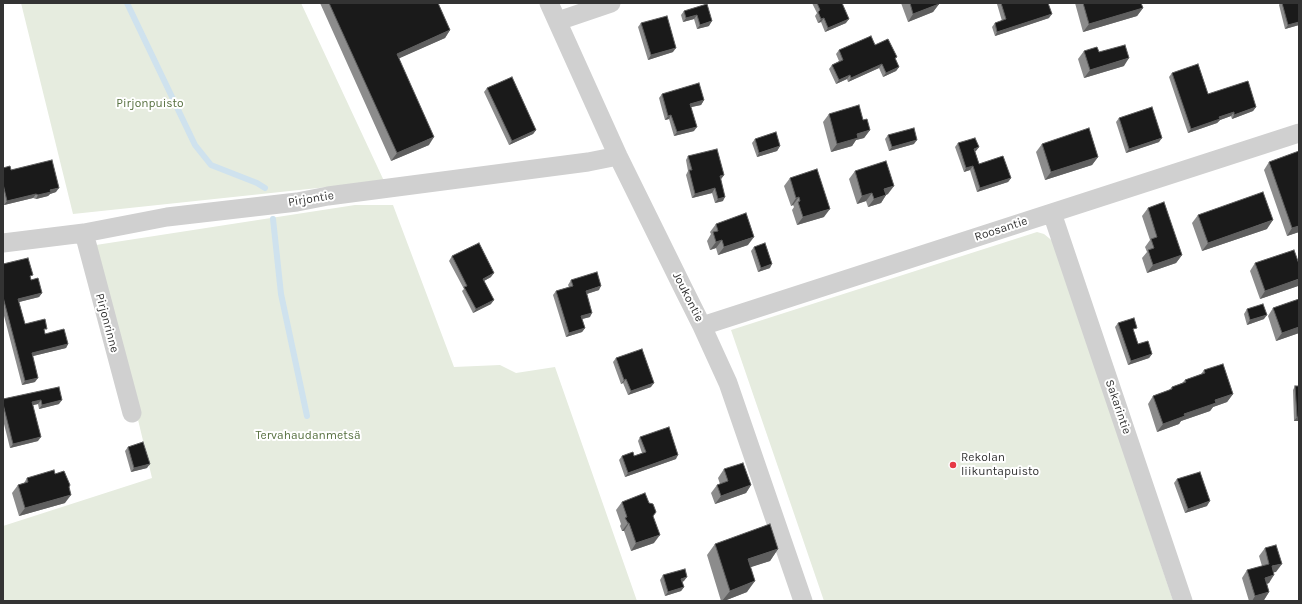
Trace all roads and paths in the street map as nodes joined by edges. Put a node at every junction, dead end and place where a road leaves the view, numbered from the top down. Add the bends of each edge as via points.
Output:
1 (549, 3) edge
2 (611, 3) edge
3 (558, 21) junction
4 (1299, 133) edge
5 (618, 156) junction
6 (1052, 213) junction
7 (84, 233) junction
8 (3, 243) edge
9 (702, 326) junction
10 (132, 413) dead end
11 (803, 601) edge
12 (1183, 601) edge

1 - 3 street, Joukontie
2 - 3 street
3 - 5 street, Joukontie
4 - 6 street, Roosantie
5 - 7 street, Pirjontie via 297,202 167,217
5 - 9 street, Joukontie
6 - 9 street, Roosantie
6 - 12 street, Sakarintie
7 - 8 street, Pirjontie
7 - 10 street, Pirjonrinne
9 - 11 street, Joukontie via 728,383

